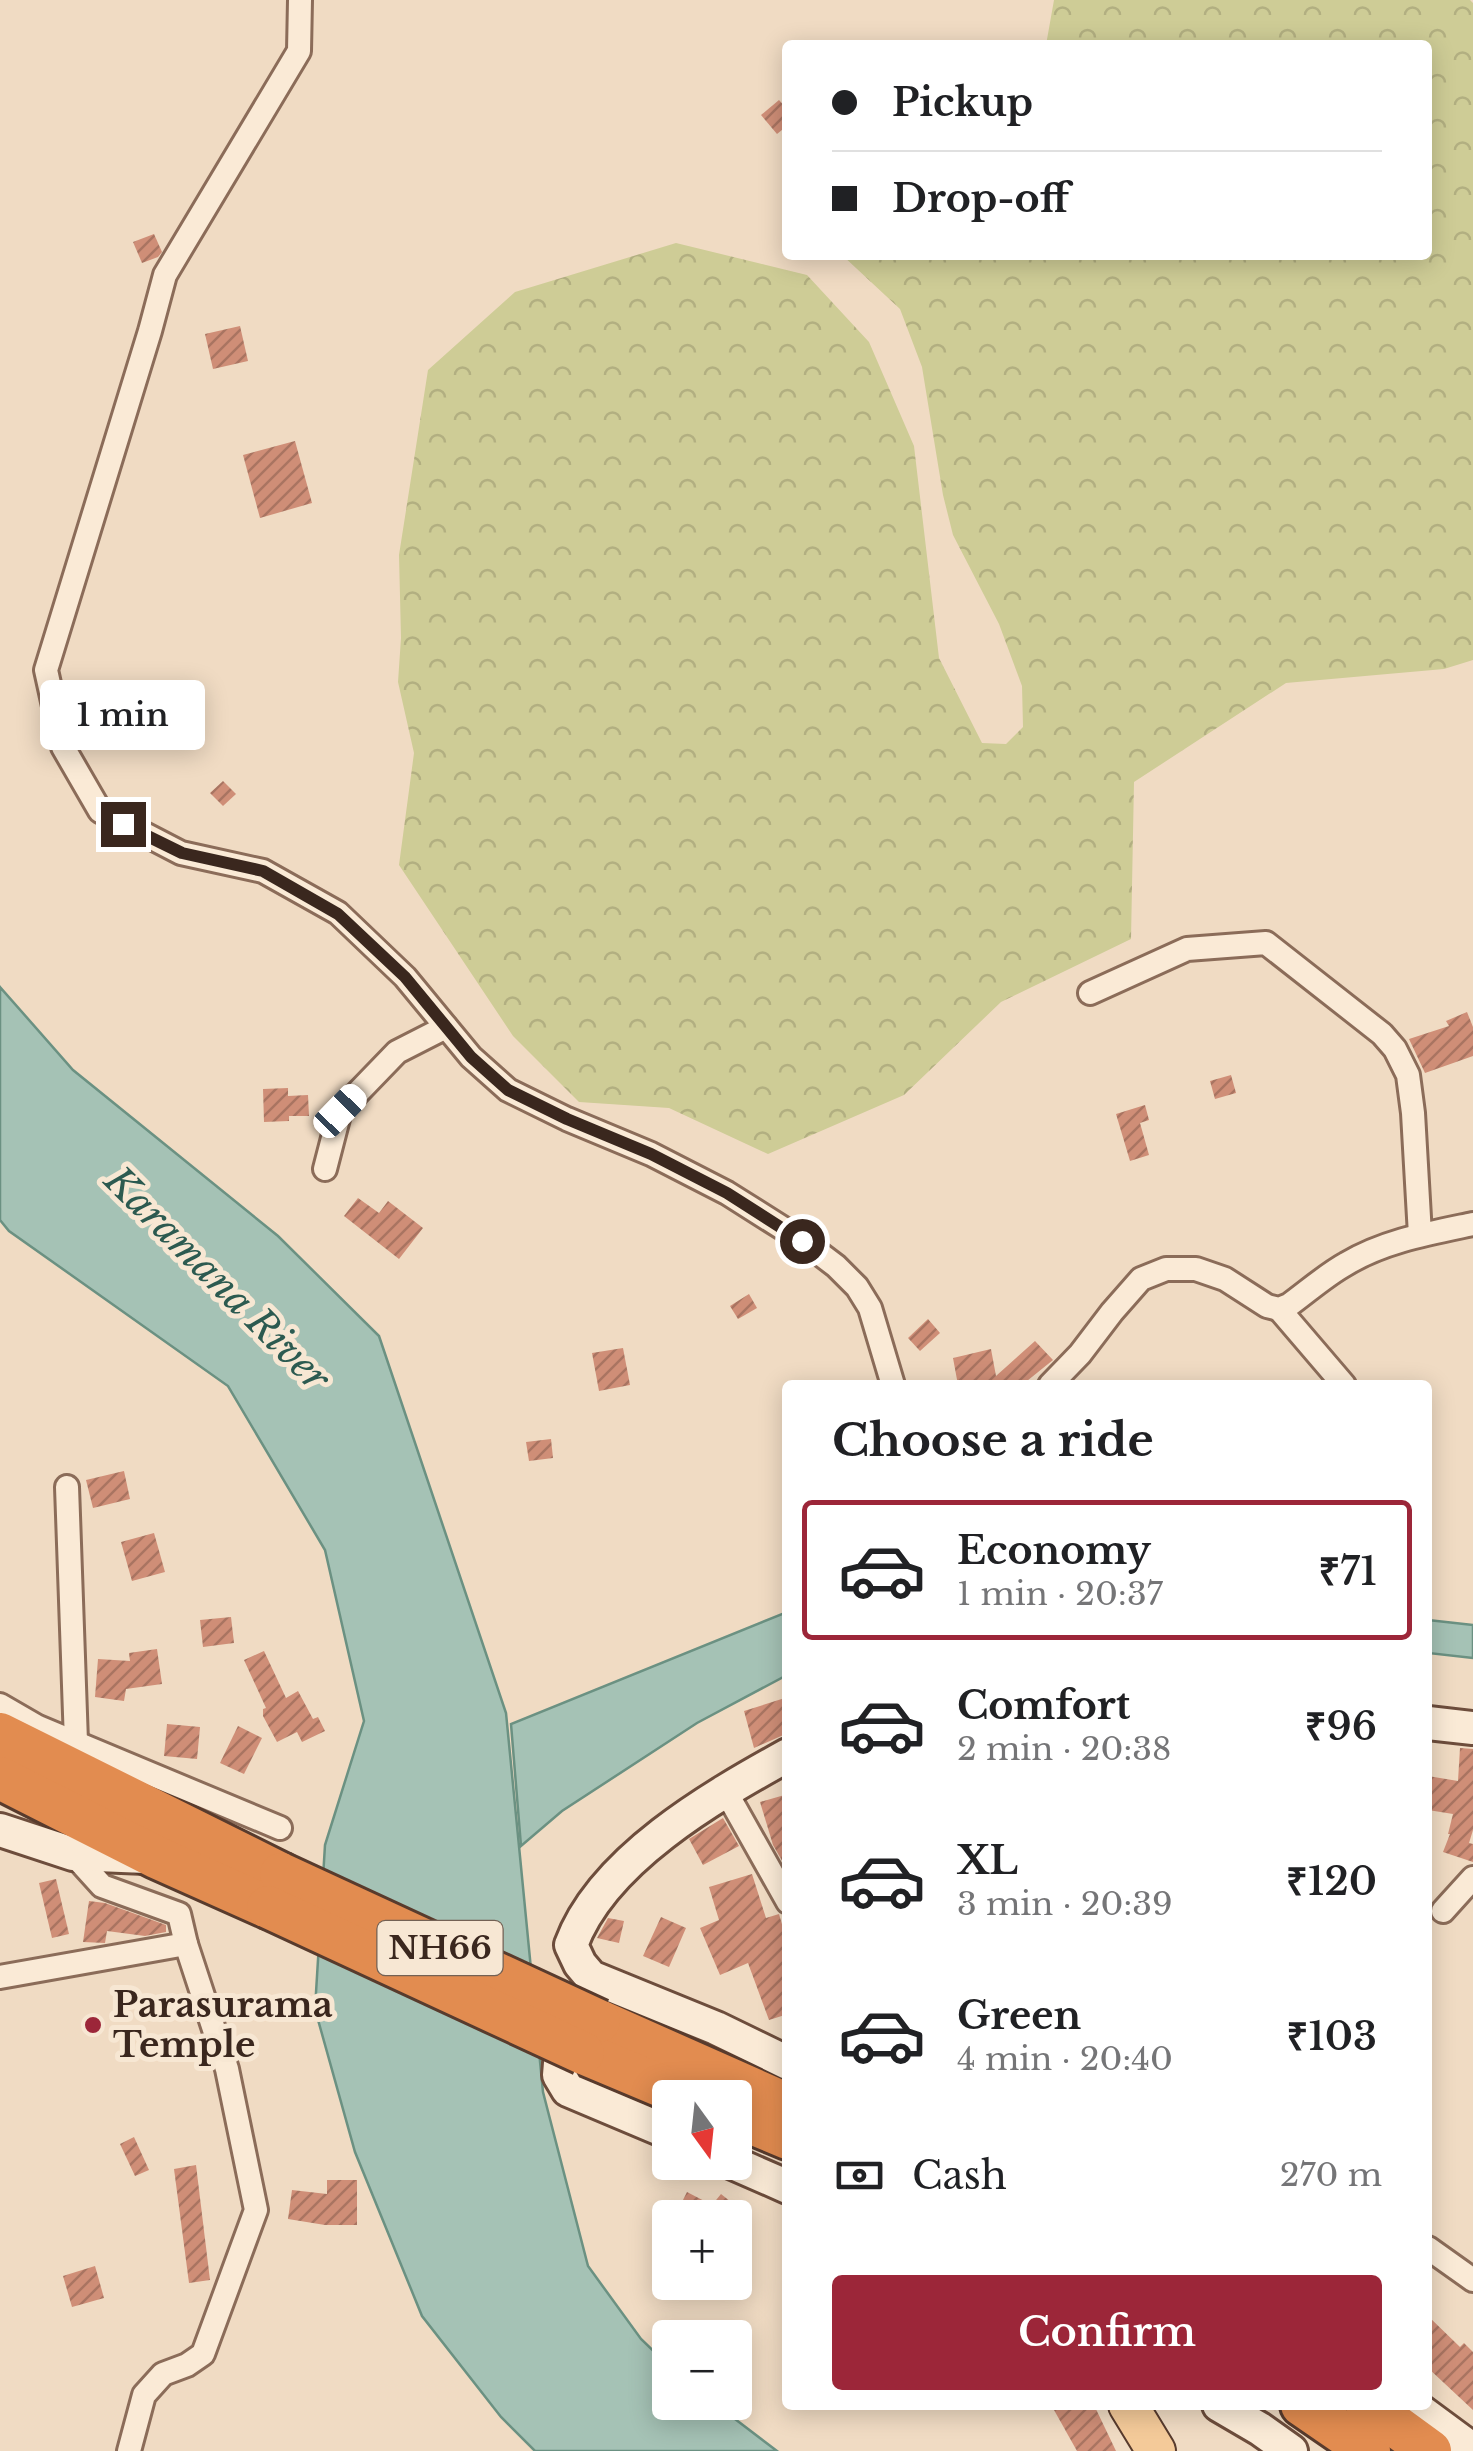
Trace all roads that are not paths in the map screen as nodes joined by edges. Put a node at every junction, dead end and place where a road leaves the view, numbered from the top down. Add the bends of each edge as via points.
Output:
1 (300, 0) edge
2 (1090, 993) dead end
3 (446, 1027) junction
4 (325, 1168) dead end
5 (1473, 1224) edge
6 (1420, 1235) junction
7 (1279, 1310) junction
8 (892, 1380) edge
9 (1055, 1380) edge
10 (1340, 1380) edge
11 (67, 1487) dead end
12 (0, 1705) edge
13 (1432, 1723) edge
14 (1473, 1728) edge
15 (0, 1734) edge
16 (76, 1742) junction
17 (782, 1757) edge
18 (0, 1778) edge
19 (725, 1790) junction
20 (280, 1828) dead end
21 (0, 1830) edge
22 (73, 1854) junction
23 (156, 1857) junction
24 (1473, 1878) edge
25 (275, 1891) junction
26 (782, 1891) edge
27 (1443, 1911) dead end
28 (186, 1944) junction
29 (0, 1977) edge
30 (591, 1977) junction
31 (591, 2037) junction
32 (782, 2060) edge
33 (661, 2080) edge
34 (782, 2103) edge
35 (752, 2123) edge
36 (652, 2125) edge
37 (782, 2136) edge
38 (752, 2172) edge
39 (782, 2185) edge
40 (1432, 2251) edge
41 (1473, 2280) edge
42 (1131, 2410) edge
43 (1228, 2410) edge
44 (1309, 2410) edge
45 (1374, 2410) edge
46 (1419, 2410) edge
47 (1473, 2450) edge
48 (130, 2451) edge
49 (1156, 2451) edge
50 (1291, 2451) edge
51 (1369, 2451) edge
52 (1430, 2451) edge

1 - 3 street via 299,51 164,275 46,670 63,746 100,810 182,853 263,871 338,914
2 - 6 street via 1187,949 1266,943 1395,1049 1408,1075
3 - 4 street via 397,1052 340,1111
3 - 8 street via 508,1090 727,1193 836,1266 870,1308
5 - 6 street
6 - 7 street via 1347,1263
7 - 9 street via 1225,1279 1166,1269 1142,1280
7 - 10 street
11 - 16 street
12 - 16 street
13 - 14 street
15 - 25 highway, NH66
16 - 20 street
17 - 19 street
18 - 23 highway, NH66
19 - 26 street
19 - 30 street via 648,1845 600,1891 572,1945
21 - 22 street
22 - 23 street
22 - 28 street via 102,1886 180,1914
23 - 25 highway, NH66
24 - 27 street
25 - 31 highway, NH66, bridge
28 - 29 street
28 - 48 street via 227,2070 256,2210 204,2354 163,2374 144,2395
30 - 32 street
30 - 36 street via 559,2075 568,2090
31 - 33 highway, NH66
31 - 34 highway, NH66
35 - 37 highway
38 - 39 street
40 - 41 street
42 - 49 main road
43 - 50 street
44 - 51 highway
45 - 52 highway
46 - 47 street

